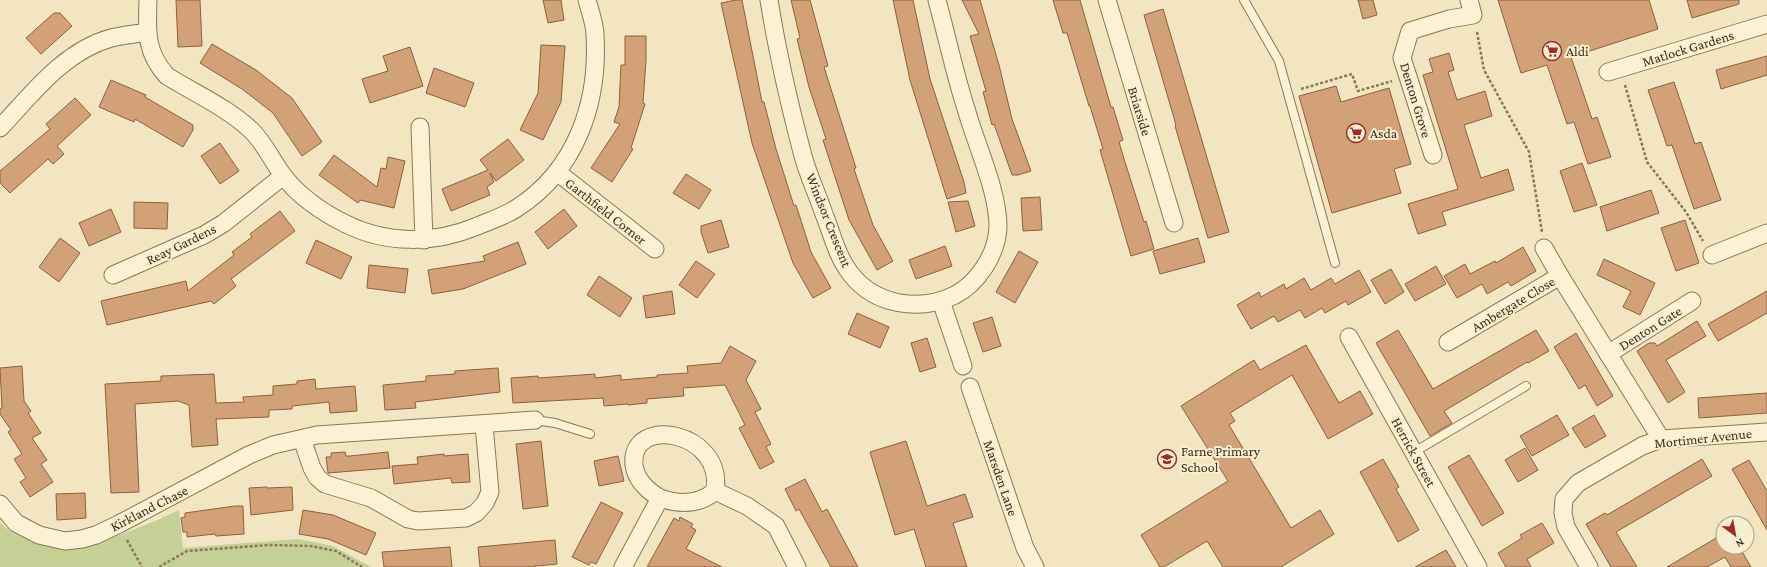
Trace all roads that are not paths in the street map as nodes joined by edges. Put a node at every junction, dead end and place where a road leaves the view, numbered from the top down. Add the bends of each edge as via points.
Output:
1 (148, 0) edge
2 (587, 0) edge
3 (769, 0) edge
4 (937, 0) edge
5 (1107, 0) edge
6 (1244, 0) edge
7 (1471, 8) edge
8 (1767, 24) edge
9 (147, 32) junction
10 (1614, 70) road end
11 (420, 127) dead end
12 (0, 128) edge
13 (1433, 155) dead end
14 (557, 172) junction
15 (284, 176) junction
16 (1174, 222) dead end
17 (1767, 233) edge
18 (424, 240) junction
19 (1544, 248) road end
20 (655, 249) dead end
21 (1712, 255) road end
22 (1335, 263) dead end
23 (113, 275) dead end
24 (1560, 276) junction
25 (941, 301) junction
26 (1692, 301) dead end
27 (1349, 337) dead end
28 (1448, 342) dead end
29 (1608, 354) junction
30 (963, 366) dead end
31 (1526, 386) dead end
32 (970, 387) dead end
33 (535, 420) joint
34 (484, 425) junction
35 (1767, 432) edge
36 (590, 434) dead end
37 (302, 439) junction
38 (1661, 439) junction
39 (1414, 452) junction
40 (715, 491) junction
41 (660, 498) junction
42 (0, 504) edge
43 (1586, 566) edge
44 (623, 567) edge
45 (797, 567) edge
46 (1035, 567) edge
47 (1478, 567) edge

1 - 9 street
2 - 14 street via 595,34 594,83 580,134
3 - 25 street, Windsor Crescent via 802,154 840,257 860,284 874,294 903,304 920,305
4 - 25 street, Windsor Crescent via 966,111 996,203 998,229 992,252 983,270 970,285
5 - 16 street, Briarside
6 - 22 lane via 1279,61
7 - 13 street, Denton Grove via 1449,19 1410,31 1402,58
8 - 10 street, Matlock Gardens
9 - 12 street via 111,38 84,49 54,72
9 - 15 street via 154,59 167,76 231,113 253,132
11 - 18 street
14 - 18 street via 517,208 460,234
14 - 20 street, Garthfield Corner
15 - 18 street via 300,194 345,224 370,234
15 - 23 street, Reay Gardens via 224,223 204,235
17 - 21 street
19 - 24 street
24 - 28 street, Ambergate Close
24 - 29 street, Ambergate Close
25 - 30 street
26 - 29 street, Denton Gate
27 - 39 street, Herrick Street
29 - 38 street, Ambergate Close
31 - 39 lane
32 - 46 street, Marsden Lane via 1025,548
33 - 34 street, Kirkland Chase
33 - 36 lane, Kirkland Chase via 555,423
34 - 37 street, Kirkland Chase via 338,433
34 - 37 street via 490,492 476,513 466,518 418,521 408,519 371,498 325,484 317,478
35 - 38 street, Mortimer Avenue
37 - 42 street, Kirkland Chase via 274,445 249,456 119,524 82,539 52,539 27,530 8,515
38 - 43 street, Mortimer Avenue via 1642,446 1578,483 1564,499 1566,527
39 - 47 street, Herrick Street
40 - 41 street via 707,498 696,502 674,503
40 - 41 street via 717,481 714,468 700,448 677,435 665,434 645,440 633,456 634,468 640,480 651,493
40 - 45 street via 747,506 776,526
41 - 44 street

